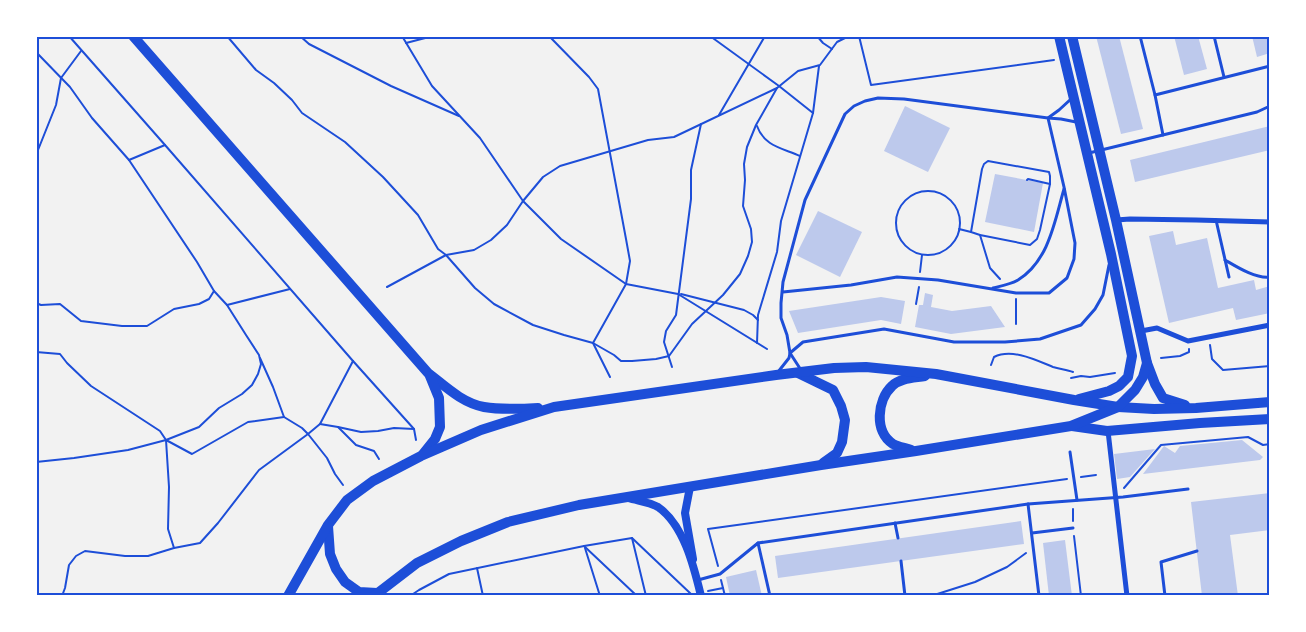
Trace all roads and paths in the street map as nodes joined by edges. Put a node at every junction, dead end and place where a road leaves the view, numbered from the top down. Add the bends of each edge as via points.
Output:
1 (69, 36) edge
2 (133, 36) edge
3 (300, 36) edge
4 (402, 36) edge
5 (433, 36) edge
6 (549, 36) edge
7 (710, 36) edge
8 (765, 36) edge
9 (817, 36) edge
10 (849, 36) edge
11 (859, 36) edge
12 (1059, 36) edge
13 (1072, 36) edge
14 (1140, 36) edge
15 (1214, 36) edge
16 (228, 37) edge
17 (406, 43) junction
18 (833, 49) junction
19 (81, 51) junction
20 (36, 52) edge
21 (1054, 60) dead end
22 (748, 65) junction
23 (820, 65) junction
24 (1270, 66) edge
25 (61, 78) junction
26 (1224, 78) junction
27 (778, 87) junction
28 (1155, 95) junction
29 (1073, 96) junction
30 (1270, 106) edge
31 (813, 113) junction
32 (719, 116) junction
33 (1048, 118) junction
34 (1079, 123) junction
35 (701, 124) junction
36 (756, 125) junction
37 (1163, 136) junction
38 (480, 138) junction
39 (165, 145) junction
40 (1099, 150) junction
41 (609, 151) junction
42 (1087, 154) junction
43 (36, 155) edge
44 (800, 156) junction
45 (128, 160) junction
46 (1027, 180) dead end
47 (1050, 184) junction
48 (1064, 187) junction
49 (524, 201) junction
50 (1116, 220) junction
51 (1216, 220) junction
52 (1270, 222) edge
53 (1104, 223) junction
54 (960, 229) junction
55 (972, 232) junction
56 (1111, 254) junction
57 (446, 255) junction
58 (1225, 260) junction
59 (1228, 277) dead end
60 (1270, 278) edge
61 (626, 284) junction
62 (387, 287) dead end
63 (290, 289) junction
64 (992, 289) junction
65 (214, 292) junction
66 (783, 292) junction
67 (678, 294) junction
68 (918, 296) dead end
69 (36, 303) edge
70 (715, 303) junction
71 (916, 304) dead end
72 (227, 305) junction
73 (706, 311) junction
74 (758, 320) junction
75 (1270, 325) edge
76 (1141, 331) junction
77 (1208, 337) junction
78 (593, 343) junction
79 (758, 343) junction
80 (767, 349) dead end
81 (36, 352) edge
82 (790, 353) junction
83 (259, 355) junction
84 (669, 356) junction
85 (1180, 356) dead end
86 (1160, 358) dead end
87 (353, 361) junction
88 (1147, 363) junction
89 (991, 365) dead end
90 (1270, 366) edge
91 (672, 367) dead end
92 (428, 372) junction
93 (800, 372) junction
94 (1073, 372) dead end
95 (1115, 373) dead end
96 (936, 374) junction
97 (776, 375) junction
98 (610, 377) dead end
99 (1071, 378) dead end
100 (1074, 400) junction
101 (1270, 402) edge
102 (554, 407) junction
103 (1118, 407) junction
104 (1196, 408) junction
105 (284, 417) junction
106 (1270, 419) edge
107 (320, 424) junction
108 (1071, 426) junction
109 (338, 427) junction
110 (414, 429) junction
111 (1108, 431) junction
112 (308, 434) junction
113 (166, 440) junction
114 (416, 440) dead end
115 (1270, 444) edge
116 (916, 451) junction
117 (1070, 452) dead end
118 (421, 456) junction
119 (379, 459) dead end
120 (36, 462) edge
121 (820, 465) junction
122 (1096, 474) dead end
123 (1074, 478) junction
124 (343, 485) dead end
125 (690, 487) junction
126 (1188, 489) dead end
127 (1123, 496) junction
128 (1116, 497) junction
129 (627, 498) junction
130 (1077, 500) junction
131 (1028, 504) junction
132 (1072, 506) dead end
133 (895, 523) junction
134 (328, 525) junction
135 (1073, 528) junction
136 (1032, 533) junction
137 (632, 538) junction
138 (898, 538) dead end
139 (758, 544) junction
140 (584, 546) junction
141 (1034, 547) junction
142 (174, 548) junction
143 (1197, 551) dead end
144 (901, 561) dead end
145 (478, 568) junction
146 (694, 571) junction
147 (720, 574) junction
148 (697, 580) junction
149 (375, 594) edge
150 (692, 595) edge
151 (62, 596) edge
152 (288, 596) edge
153 (410, 596) edge
154 (483, 596) edge
155 (600, 596) edge
156 (638, 596) edge
157 (646, 596) edge
158 (701, 596) edge
159 (725, 596) edge
160 (770, 596) edge
161 (905, 596) edge
162 (931, 596) edge
163 (1039, 596) edge
164 (1081, 596) edge
165 (1127, 596) edge
166 (1165, 596) edge

1 - 19 path
2 - 92 main road
3 - 38 path via 391,86 460,116
4 - 17 path
5 - 17 path
6 - 41 path via 598,89
7 - 22 path
8 - 22 path
9 - 18 path
10 - 18 path via 837,42
11 - 21 path via 871,85
12 - 29 main road
13 - 40 main road
14 - 28 lane
15 - 26 lane
16 - 57 path via 256,70 274,83 302,113 344,142 383,177 418,215 438,249
17 - 38 path via 432,86
18 - 23 path
19 - 25 path
19 - 39 path
20 - 25 path
22 - 27 path
22 - 32 path
23 - 27 path via 798,71
23 - 31 path
24 - 26 lane
25 - 43 path via 56,104
25 - 45 path
26 - 28 lane
27 - 31 path
27 - 32 path
27 - 36 path
28 - 37 lane
29 - 33 lane
29 - 34 main road
30 - 37 lane
31 - 44 path
32 - 35 path
33 - 34 lane
33 - 48 lane
33 - 66 lane via 904,99 878,98 854,106 845,114 806,200
34 - 42 main road
35 - 41 path via 674,137 648,140
35 - 67 path via 690,170 691,199
36 - 44 path via 770,144
36 - 70 path via 744,164 743,206 752,242 740,274
37 - 40 lane
38 - 49 path
39 - 45 path
39 - 63 path
40 - 42 lane
40 - 50 main road
41 - 49 path via 560,166 543,177
41 - 61 path via 630,261
42 - 53 main road
44 - 74 path
45 - 65 path
46 - 47 path
47 - 55 path via 1040,230 1030,245
47 - 55 path via 1049,172 988,161 982,169
48 - 64 lane via 1050,237 1037,262 1018,280
48 - 64 lane via 1075,243 1074,259 1067,278 1049,293
49 - 57 path via 491,240 474,250
49 - 61 path via 561,239
50 - 51 street
50 - 53 lane
50 - 76 main road
51 - 52 street
51 - 58 lane
53 - 56 main road
54 - 54 path via 953,244 944,251 922,255 902,243 895,222 897,211 912,194 934,190 953,202 959,212
54 - 55 path
56 - 82 lane via 1103,295 1086,320 1081,325 1040,339 954,342 884,329 803,342
56 - 100 main road via 1132,356 1128,377 1109,391
57 - 62 path
57 - 78 path via 494,304 533,325
58 - 59 lane
58 - 60 lane via 1263,278
61 - 67 path
61 - 78 path
63 - 72 path
63 - 87 path
64 - 66 lane via 897,277
65 - 69 path via 209,299 174,309 147,326 81,321 60,304
65 - 72 path
66 - 82 lane via 781,318
67 - 70 path
67 - 73 path
67 - 84 path via 676,315 666,331 664,342
68 - 71 path
70 - 73 path
70 - 74 path via 744,310
72 - 83 path
73 - 79 path
73 - 84 path via 692,324
74 - 79 path
75 - 77 street
76 - 77 street via 1157,328 1188,341
76 - 88 main road
77 - 90 path via 1212,359 1223,370
78 - 84 path via 621,361
78 - 98 path
79 - 80 path
81 - 113 path via 60,354 90,386 160,431
82 - 93 lane
82 - 97 lane
83 - 105 path
83 - 113 path via 261,364 252,385 199,427
84 - 91 path
85 - 86 path
87 - 107 path
87 - 110 path
88 - 103 main road via 1135,390
88 - 104 main road via 1163,398
89 - 94 path via 994,357 1000,355 1025,356
92 - 102 main road via 448,389 482,407
92 - 118 main road via 439,398 440,427
93 - 96 main road via 866,367
93 - 97 main road
93 - 121 main road via 833,390 845,420 837,453
95 - 99 path
96 - 100 main road
96 - 116 main road via 906,379 893,385 885,394 880,408 880,424 885,437 893,444
97 - 102 main road
100 - 103 main road
101 - 104 main road
102 - 118 main road via 482,430
103 - 104 main road
103 - 108 main road
105 - 112 path
105 - 113 path via 248,422 192,454
106 - 111 main road
107 - 109 path
107 - 112 path
108 - 111 main road
108 - 116 main road
109 - 110 path via 361,432
109 - 119 path via 356,445 374,451
110 - 114 path
111 - 128 street
112 - 124 path
112 - 142 path via 259,470 200,543
113 - 120 path via 128,450
113 - 142 path via 168,529
115 - 127 path via 1263,445 1248,437 1161,445 1124,489
116 - 121 main road
117 - 123 lane
118 - 134 main road via 373,481 347,500
121 - 125 main road
122 - 123 path
123 - 130 lane
123 - 147 path via 708,529
125 - 129 main road
125 - 146 street via 685,513
126 - 127 lane
127 - 128 lane
128 - 130 lane
128 - 165 street
129 - 146 street via 656,506 671,518
129 - 149 main road via 579,505 508,522 417,563
130 - 131 lane
131 - 133 lane
131 - 136 lane
132 - 135 path
133 - 138 lane
133 - 139 lane
134 - 149 main road via 330,554 336,569 345,582 359,592
134 - 152 main road
135 - 136 lane
135 - 164 path
136 - 141 lane
137 - 140 path
137 - 150 path
137 - 157 path
139 - 147 lane
139 - 160 lane
140 - 145 path
140 - 155 path
140 - 156 path
141 - 162 path via 1007,567 975,582
141 - 163 lane
142 - 151 path via 148,556 85,551 69,565
143 - 166 lane via 1161,562
144 - 161 lane
145 - 153 path via 449,574
145 - 154 path
146 - 148 street
147 - 148 lane
147 - 159 path
148 - 158 street

